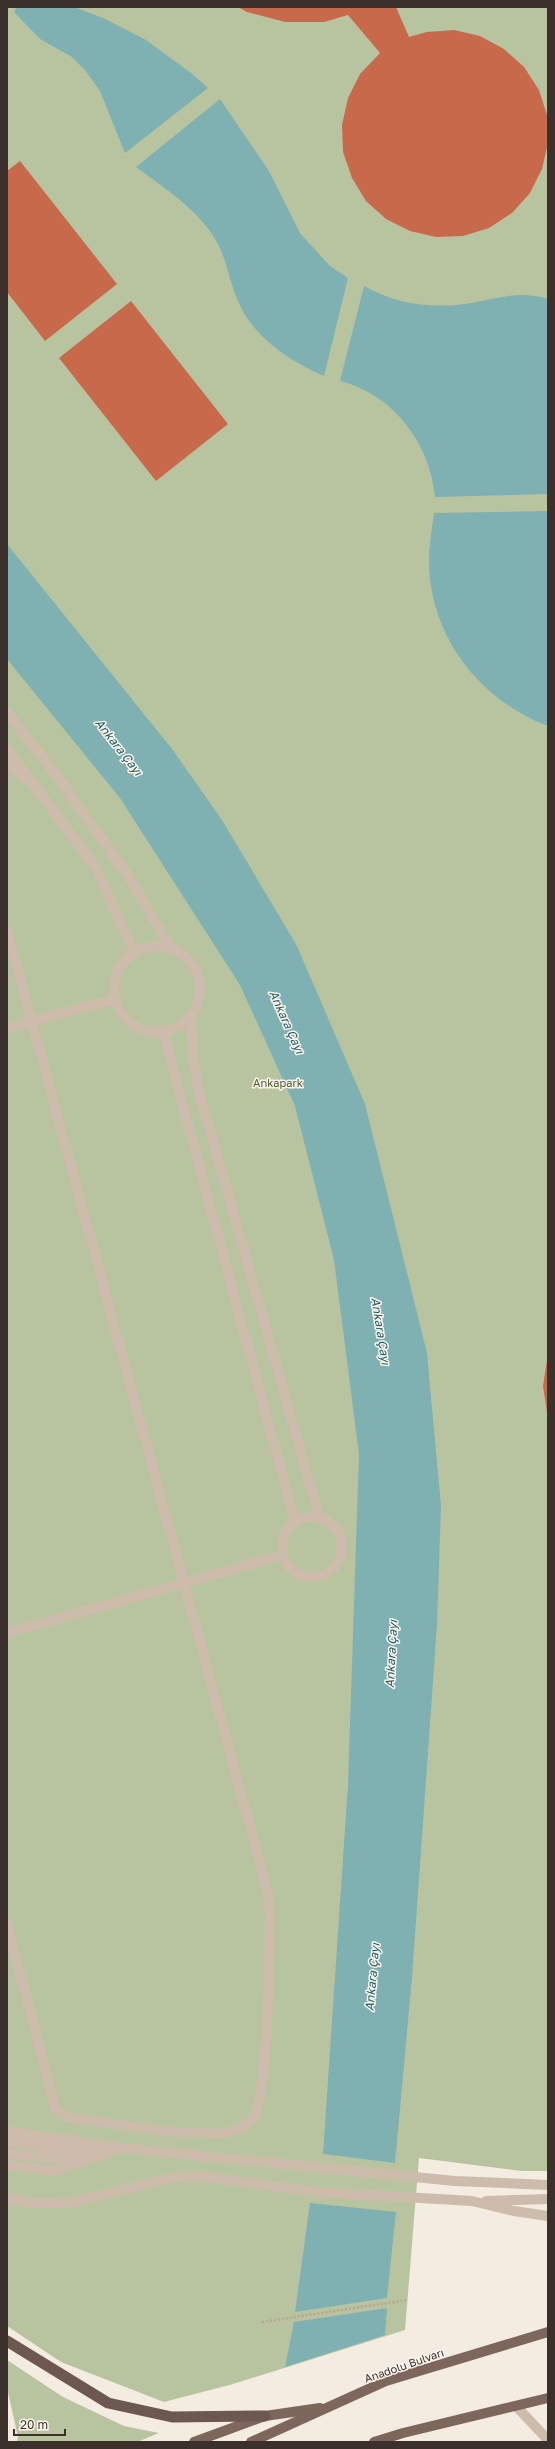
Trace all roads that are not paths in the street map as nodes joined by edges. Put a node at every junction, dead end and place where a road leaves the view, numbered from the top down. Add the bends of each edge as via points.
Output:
1 (7, 712) edge
2 (7, 750) edge
3 (7, 764) edge
4 (37, 788) junction
5 (7, 930) edge
6 (171, 949) junction
7 (135, 953) junction
8 (115, 999) junction
9 (191, 1014) junction
10 (32, 1022) junction
11 (7, 1028) edge
12 (163, 1031) junction
13 (320, 1519) junction
14 (295, 1522) junction
15 (283, 1555) junction
16 (185, 1583) junction
17 (7, 1633) edge
18 (7, 1922) edge
19 (7, 2131) edge
20 (7, 2141) edge
21 (120, 2148) junction
22 (7, 2153) edge
23 (99, 2155) junction
24 (79, 2162) junction
25 (7, 2165) edge
26 (548, 2185) edge
27 (7, 2198) edge
28 (548, 2199) edge
29 (472, 2201) junction
30 (548, 2216) edge
31 (548, 2332) edge
32 (7, 2341) edge
33 (548, 2398) edge
34 (332, 2406) junction
35 (516, 2406) junction
36 (265, 2416) junction
37 (403, 2433) junction
38 (548, 2440) edge
39 (194, 2442) edge
40 (251, 2442) edge
41 (374, 2442) edge
42 (392, 2442) edge

1 - 6 street via 132,880
2 - 4 street
3 - 4 street
4 - 7 street via 94,865
5 - 10 street
6 - 7 street via 153,946
6 - 9 street via 180,952 197,974 199,995
7 - 8 street via 128,957 120,968 115,982
8 - 10 street
8 - 12 street via 128,1021 140,1028 154,1032
9 - 12 street via 181,1024
9 - 13 street via 193,1058 200,1095
10 - 11 street
10 - 16 street via 75,1188
12 - 14 street
13 - 14 street via 306,1518
13 - 15 street via 333,1527 341,1544 337,1564 330,1571 312,1578 302,1576 293,1571
14 - 15 street via 284,1536
15 - 16 street
16 - 17 street
16 - 18 street via 268,1893 270,1916 264,2066 261,2099 252,2120 236,2130 220,2134 65,2117 60,2113 54,2101
19 - 21 street
20 - 23 street
21 - 23 street
21 - 26 street via 490,2184
22 - 24 street
23 - 24 street
24 - 25 street via 53,2171
27 - 29 street via 34,2203 73,2202 171,2178 197,2176 318,2192
28 - 29 street
29 - 30 street
31 - 34 main road, Anadolu Bulvarı via 386,2381
32 - 36 highway via 108,2403 172,2417
33 - 35 main road
34 - 36 main road
34 - 40 main road, Anadolu Bulvarı
35 - 37 main road
35 - 38 street
36 - 39 main road
37 - 41 main road
37 - 42 main road

